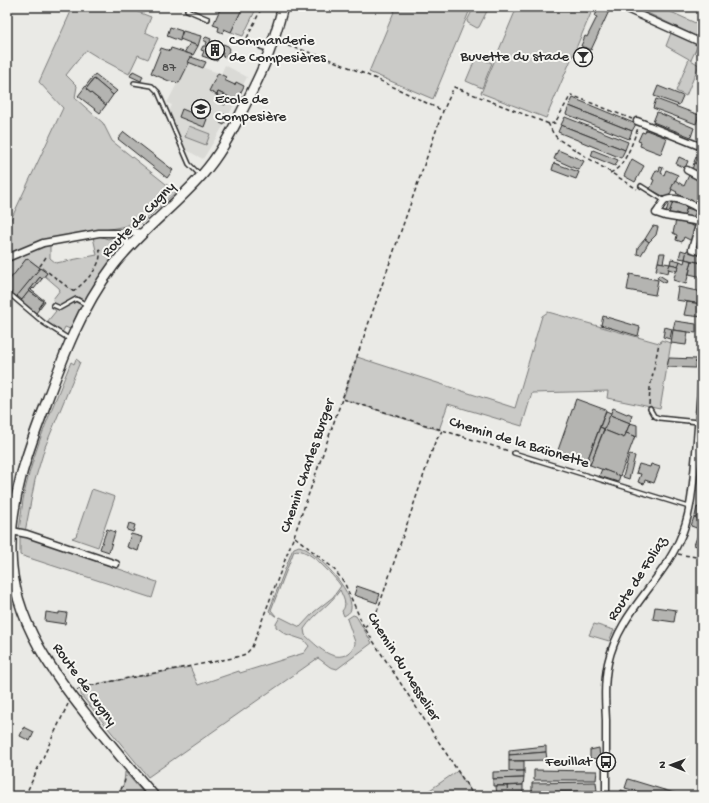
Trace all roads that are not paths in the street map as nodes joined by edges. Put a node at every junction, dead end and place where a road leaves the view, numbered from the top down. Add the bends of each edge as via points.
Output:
1 (188, 7) edge
2 (283, 7) edge
3 (622, 7) edge
4 (208, 20) dead end
5 (702, 43) edge
6 (260, 46) dead end
7 (270, 50) junction
8 (134, 83) dead end
9 (639, 122) road end
10 (702, 147) edge
11 (687, 170) dead end
12 (201, 176) junction
13 (702, 178) edge
14 (642, 186) dead end
15 (665, 201) junction
16 (702, 211) edge
17 (702, 215) edge
18 (700, 222) junction
19 (121, 233) junction
20 (143, 233) junction
21 (129, 247) junction
22 (702, 252) edge
23 (7, 258) edge
24 (12, 296) dead end
25 (53, 305) dead end
26 (88, 306) junction
27 (71, 340) junction
28 (702, 377) edge
29 (650, 409) road end
30 (698, 422) junction
31 (514, 453) road end
32 (690, 507) junction
33 (12, 531) junction
34 (116, 564) dead end
35 (10, 573) edge
36 (154, 796) edge
37 (606, 796) edge

1 - 4 lane via 187,10
2 - 7 street, Route de Cugny
3 - 5 street
6 - 7 lane
7 - 12 street, Route de Cugny via 229,137
8 - 12 lane via 152,86 158,92 189,164
9 - 10 street
11 - 13 street
12 - 20 street, Route de Cugny
14 - 15 lane
15 - 16 street via 689,202
15 - 18 street via 656,213
17 - 18 street
18 - 22 street via 692,249
19 - 20 street
19 - 21 street
19 - 23 street via 99,233 43,243
20 - 21 street, Route de Cugny
21 - 26 street, Route de Cugny via 111,268
24 - 27 lane
25 - 26 lane via 60,308 79,300
26 - 27 street, Route de Cugny
27 - 33 street, Route de Cugny via 26,458 16,496
28 - 30 street, Route de Foliaz
29 - 30 lane via 654,416 659,418
30 - 32 street, Route de Foliaz
31 - 32 lane, Chemin de la Baïonette
32 - 37 street, Route de Foliaz via 673,553 629,614 617,636 610,657 605,684
33 - 34 street
33 - 35 street, Route de Cugny
35 - 36 street, Route de Cugny via 33,635 50,666 71,696

